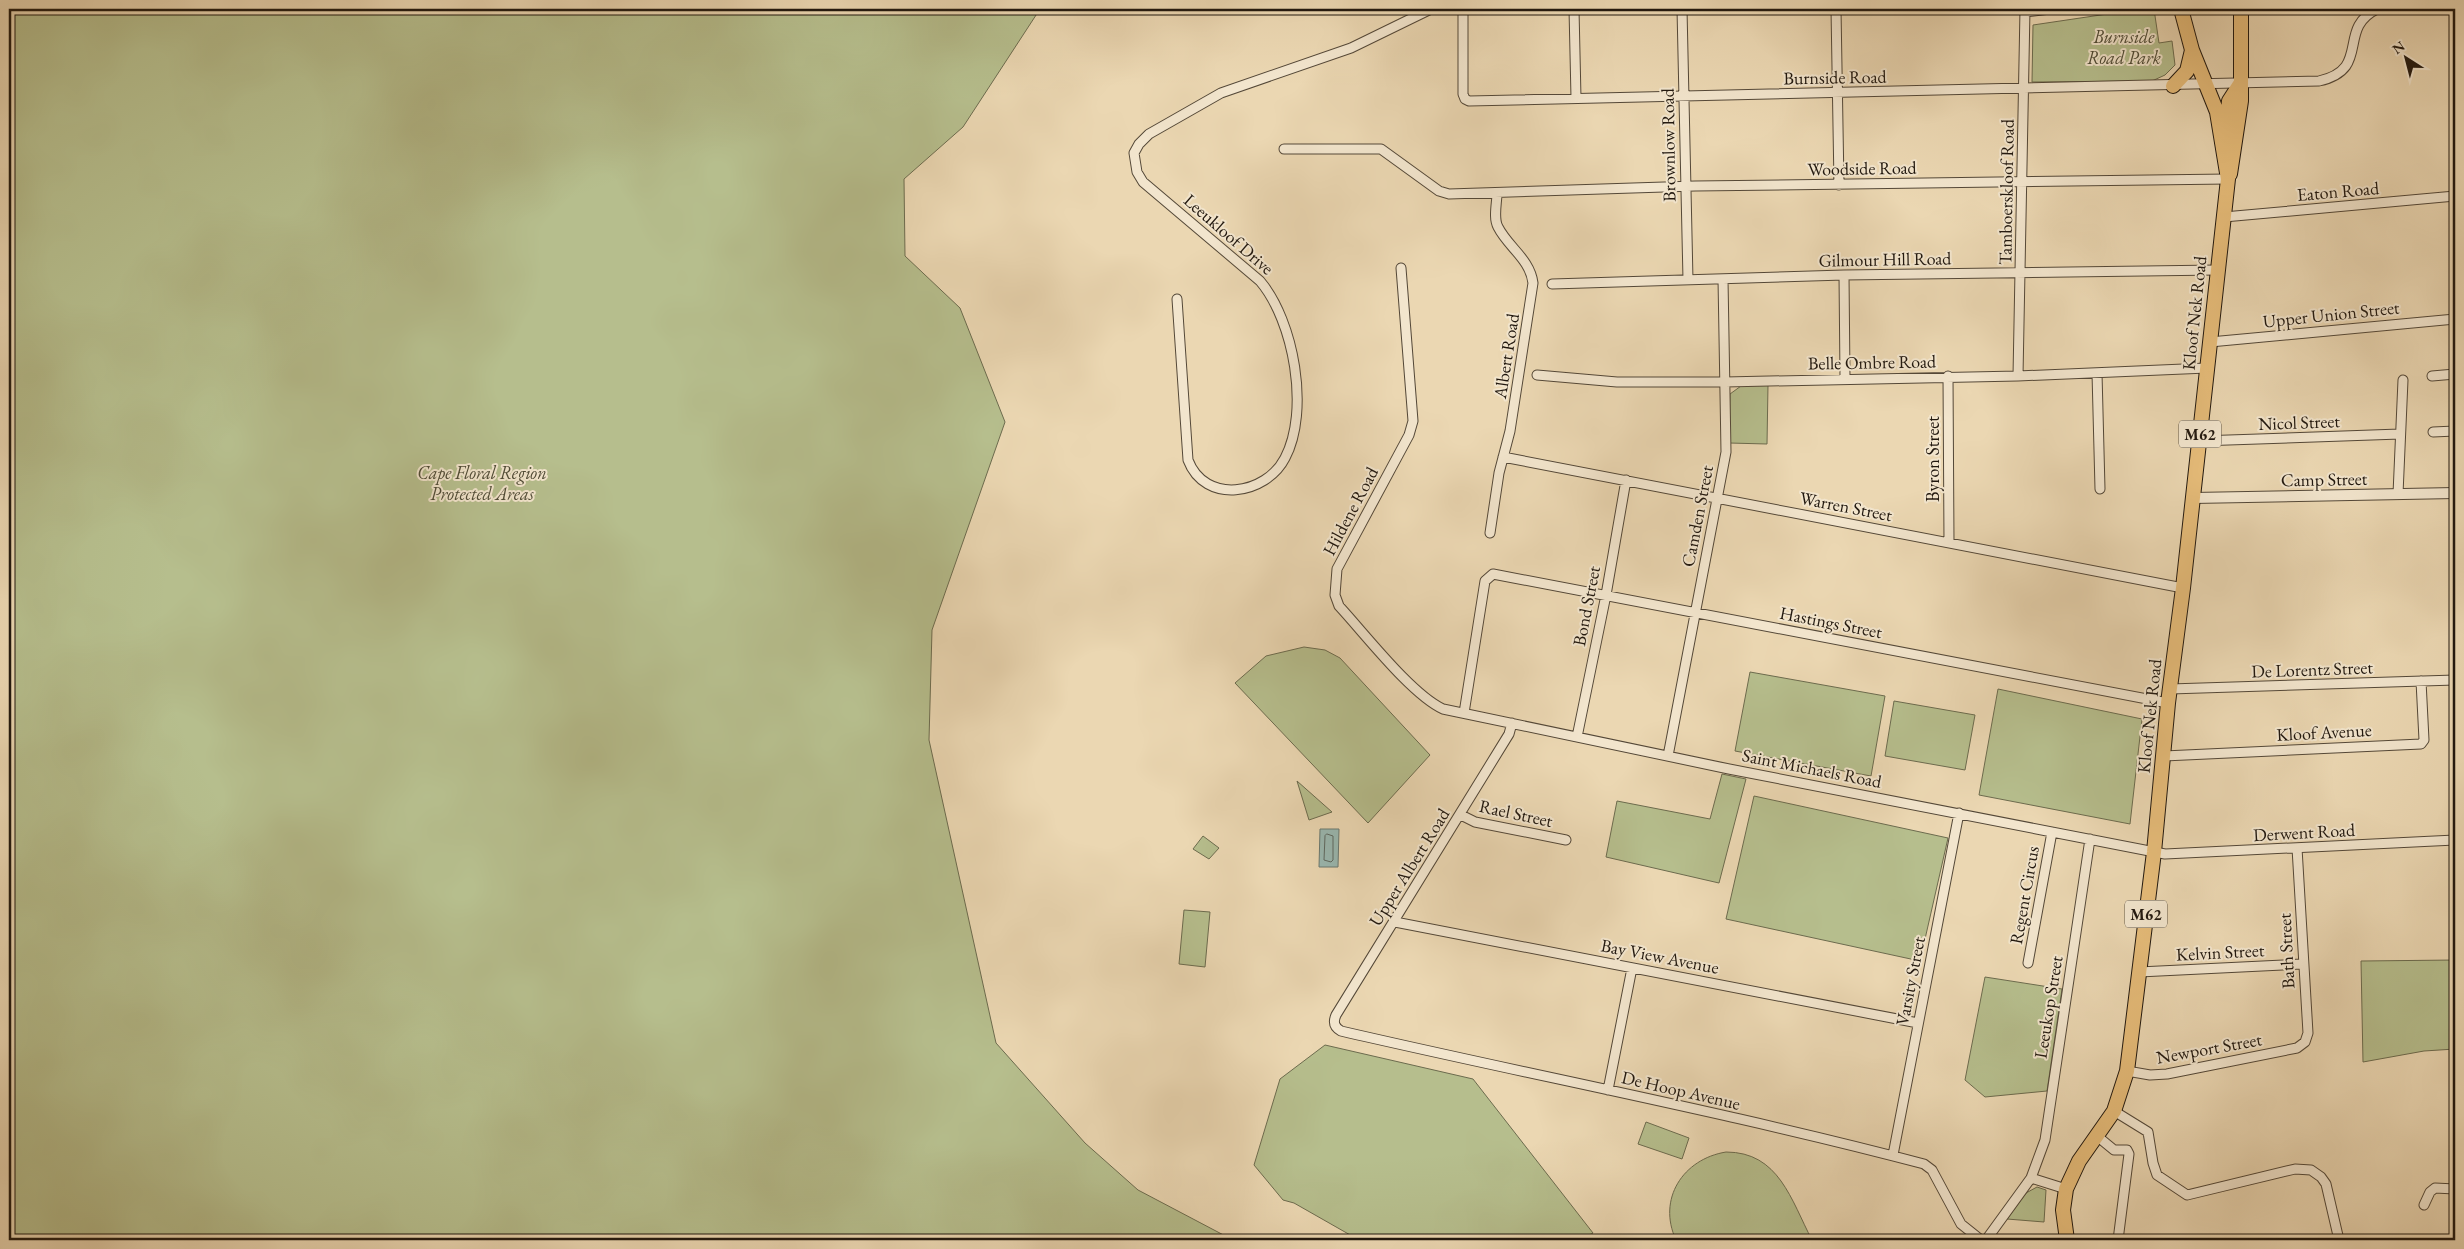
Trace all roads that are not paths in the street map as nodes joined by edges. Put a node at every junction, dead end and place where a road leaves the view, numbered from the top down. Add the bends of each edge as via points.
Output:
1 (1431, 9) edge
2 (1464, 9) edge
3 (1574, 9) edge
4 (1682, 9) edge
5 (1836, 9) edge
6 (2050, 9) edge
7 (2181, 9) edge
8 (2241, 9) edge
9 (2377, 9) edge
10 (2025, 10) edge
11 (2192, 50) junction
12 (2240, 84) junction
13 (2206, 85) junction
14 (2173, 86) junction
15 (2024, 89) junction
16 (1838, 93) junction
17 (1683, 97) junction
18 (1576, 98) junction
19 (2222, 142) junction
20 (1284, 149) dead end
21 (2228, 179) junction
22 (2023, 181) junction
23 (1839, 185) junction
24 (1685, 188) junction
25 (1497, 192) junction
26 (2455, 196) edge
27 (2224, 217) junction
28 (1401, 268) dead end
29 (2218, 270) junction
30 (2020, 273) junction
31 (1844, 275) junction
32 (1722, 279) junction
33 (1688, 280) junction
34 (1552, 284) dead end
35 (1177, 299) dead end
36 (2455, 319) edge
37 (2210, 342) junction
38 (2207, 368) junction
39 (2097, 373) junction
40 (2455, 374) edge
41 (1537, 376) dead end
42 (1948, 376) junction
43 (2018, 376) junction
44 (2432, 376) dead end
45 (1845, 378) junction
46 (2403, 380) dead end
47 (1725, 382) junction
48 (2455, 431) edge
49 (2433, 432) dead end
50 (2400, 434) junction
51 (2199, 442) junction
52 (1503, 457) junction
53 (1626, 480) junction
54 (2100, 489) dead end
55 (2455, 493) edge
56 (2398, 494) junction
57 (1717, 498) junction
58 (2193, 498) junction
59 (1490, 533) dead end
60 (1949, 542) junction
61 (2183, 588) junction
62 (1606, 595) junction
63 (1695, 612) junction
64 (2455, 680) edge
65 (2421, 681) junction
66 (2169, 696) junction
67 (1464, 713) junction
68 (1512, 723) junction
69 (1577, 737) junction
70 (1668, 756) junction
71 (2164, 756) junction
72 (1959, 813) junction
73 (1461, 815) junction
74 (2052, 832) junction
75 (2090, 839) junction
76 (1566, 840) dead end
77 (2455, 840) edge
78 (2297, 848) junction
79 (2154, 852) junction
80 (1395, 922) junction
81 (2028, 963) dead end
82 (2302, 964) junction
83 (1632, 968) junction
84 (2140, 972) junction
85 (1918, 1023) junction
86 (1336, 1027) joint
87 (2297, 1048) joint
88 (2127, 1072) junction
89 (1608, 1090) junction
90 (2114, 1111) junction
91 (2097, 1136) junction
92 (1893, 1155) junction
93 (2031, 1178) junction
94 (2066, 1189) junction
95 (2455, 1189) edge
96 (2424, 1205) dead end
97 (1981, 1240) edge
98 (1986, 1240) edge
99 (2067, 1240) edge
100 (2118, 1240) edge
101 (2339, 1240) edge

1 - 35 street, Leeukloof Drive via 1352,48 1209,98 1149,134 1134,153 1137,172 1143,182 1260,281 1270,293 1286,329 1294,364 1297,408 1285,458 1273,474 1260,482 1232,490 1215,489 1199,479 1190,467
2 - 18 street, Burnside Road via 1465,99
3 - 18 street
4 - 17 street, Brownlow Road
5 - 16 street
6 - 10 street
7 - 11 main road, M62
8 - 12 main road, M62
9 - 12 street via 2357,26 2350,61 2337,75 2314,81
10 - 15 street, Tamboerskloof Road
11 - 13 main road, M62
11 - 14 main road via 2187,71
12 - 13 street
12 - 19 main road via 2230,100
12 - 21 main road, M62 via 2234,163
13 - 14 street, Burnside Road
13 - 19 main road, M62 via 2217,112
14 - 15 street, Burnside Road
15 - 16 street, Burnside Road
15 - 22 street, Tamboerskloof Road
16 - 17 street, Burnside Road
16 - 23 street
17 - 18 street, Burnside Road
17 - 24 street, Brownlow Road
19 - 21 main road, M62
20 - 25 street, Woodside Road via 1382,149 1442,193
21 - 22 street, Woodside Road
21 - 27 main road, Kloof Nek Road / M62
22 - 23 street, Woodside Road
22 - 30 street, Tamboerskloof Road
23 - 24 street, Woodside Road
24 - 25 street, Woodside Road
24 - 33 street, Brownlow Road
25 - 52 street, Albert Road via 1498,228 1527,265 1533,283 1510,432
26 - 27 street, Eaton Road
27 - 29 main road, Kloof Nek Road / M62
28 - 67 street, Hildene Road via 1413,420 1409,435 1337,569 1335,595 1339,606 1428,701 1443,709
29 - 30 street, Gilmour Hill Road
29 - 37 main road, Kloof Nek Road / M62
30 - 31 street, Gilmour Hill Road
30 - 43 street, Tamboerskloof Road
31 - 32 street, Gilmour Hill Road
31 - 45 street
32 - 33 street, Gilmour Hill Road
32 - 47 street, Camden Street
33 - 34 street, Gilmour Hill Road
36 - 37 street, Upper Union Street
37 - 38 main road, Kloof Nek Road / M62
38 - 39 street, Belle Ombre Road
38 - 51 main road, Kloof Nek Road / M62
39 - 43 street, Belle Ombre Road
39 - 54 street
40 - 44 street
41 - 47 street, Belle Ombre Road via 1617,382
42 - 43 street, Belle Ombre Road
42 - 45 street, Belle Ombre Road
42 - 60 street, Byron Street
45 - 47 street, Belle Ombre Road
46 - 50 street
47 - 57 street, Camden Street via 1726,452
48 - 49 street
50 - 51 street, Nicol Street
50 - 56 street
51 - 58 main road, Kloof Nek Road / M62
52 - 53 street, Warren Street
52 - 59 street, Albert Road
53 - 57 street, Warren Street
53 - 62 street, Bond Street
55 - 56 street, Camp Street
56 - 58 street, Camp Street
57 - 60 street, Warren Street
57 - 63 street, Camden Street
58 - 61 main road, Kloof Nek Road / M62
60 - 61 street, Warren Street
61 - 66 main road, Kloof Nek Road / M62
62 - 63 street, Hastings Street
62 - 67 street, Hastings Street via 1496,574 1488,576 1484,581
62 - 69 street, Bond Street
63 - 66 street, Hastings Street
63 - 70 street, Camden Street
64 - 65 street, De Lorentz Street
65 - 66 street, De Lorentz Street
65 - 71 street, Kloof Avenue via 2424,740 2421,744
66 - 71 main road, Kloof Nek Road / M62
67 - 68 street, Saint Michaels Road
68 - 69 street, Saint Michaels Road
68 - 73 street, Upper Albert Road via 1509,734
69 - 70 street, Saint Michaels Road
70 - 72 street, Saint Michaels Road
71 - 79 main road, Kloof Nek Road / M62
72 - 74 street, Saint Michaels Road
72 - 85 street, Varsity Street
73 - 76 street, Rael Street via 1475,822
73 - 80 street, Upper Albert Road
74 - 75 street, Saint Michaels Road
74 - 81 street, Regent Circus
75 - 79 street, Saint Michaels Road
75 - 93 street, Leeukop Street via 2045,1140
77 - 78 street, Derwent Road
78 - 79 street, Derwent Road
78 - 82 street, Bath Street
79 - 84 main road, Kloof Nek Road / M62
80 - 83 street, Bay View Avenue
80 - 86 street, Upper Albert Road via 1336,1015
82 - 84 street, Kelvin Street
82 - 87 street, Bath Street via 2308,1033 2305,1042
83 - 85 street, Bay View Avenue
83 - 89 street
84 - 88 main road, Kloof Nek Road / M62
85 - 92 street, Varsity Street
86 - 89 street, De Hoop Avenue via 1341,1031
87 - 88 street, Newport Street via 2167,1074
88 - 90 main road, Kloof Nek Road / M62
89 - 92 street, De Hoop Avenue
90 - 91 main road, Kloof Nek Road / M62
90 - 101 street via 2148,1132 2157,1175 2187,1195 2295,1169 2316,1173 2326,1184
91 - 94 main road, Kloof Nek Road / M62 via 2079,1161
91 - 100 street via 2114,1150 2127,1150 2129,1154
92 - 97 street, De Hoop Avenue via 1930,1167 1961,1224
93 - 94 street
93 - 98 street, Leeukop Street
94 - 99 main road, Kloof Nek Road / M62 via 2063,1210
95 - 96 street via 2434,1188

